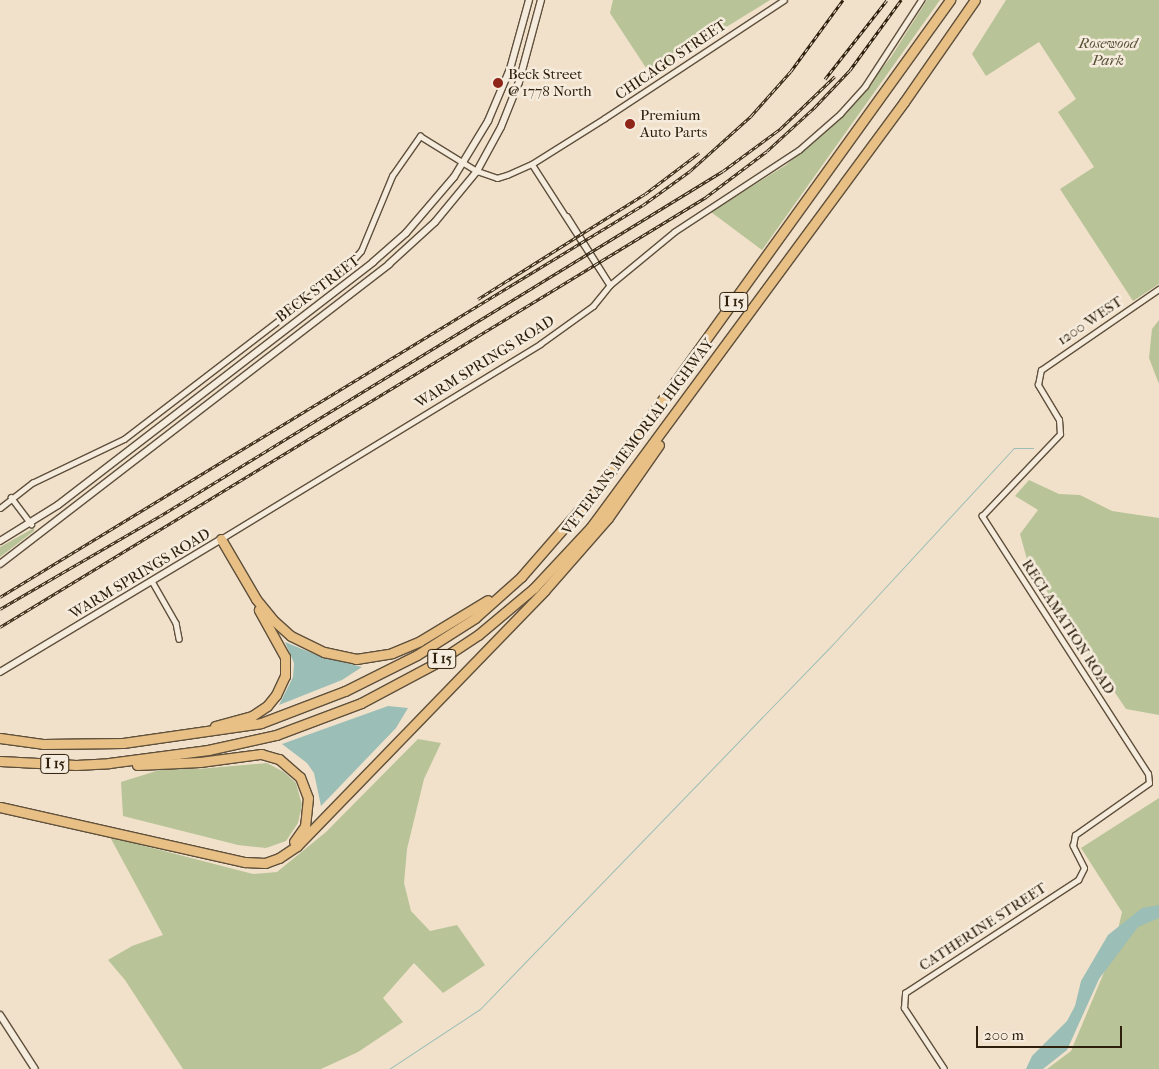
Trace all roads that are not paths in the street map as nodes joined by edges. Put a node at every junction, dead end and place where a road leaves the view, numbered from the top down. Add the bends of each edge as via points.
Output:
1 (529, 0) edge
2 (540, 0) edge
3 (784, 0) edge
4 (921, 0) edge
5 (950, 0) edge
6 (975, 0) edge
7 (463, 163) junction
8 (532, 164) junction
9 (477, 171) junction
10 (610, 285) junction
11 (1159, 289) edge
12 (1038, 376) joint
13 (681, 404) junction
14 (10, 497) junction
15 (0, 508) edge
16 (31, 524) junction
17 (0, 541) edge
18 (219, 541) junction
19 (0, 564) edge
20 (521, 577) junction
21 (152, 581) junction
22 (179, 639) dead end
23 (0, 672) edge
24 (0, 738) edge
25 (123, 743) junction
26 (0, 761) edge
27 (109, 764) junction
28 (0, 807) edge
29 (232, 857) junction
30 (1078, 880) joint
31 (0, 1015) edge
32 (34, 1069) edge
33 (944, 1069) edge

1 - 7 main road, BECK STREET via 504,87
2 - 9 main road, BECK STREET via 514,98
3 - 8 street, CHICAGO STREET
4 - 10 street, WARM SPRINGS ROAD via 877,70 828,125 798,150 674,232
5 - 20 highway, VETERANS MEMORIAL HIGHWAY / I 15 via 654,414 601,485
6 - 13 highway, VETERANS MEMORIAL HIGHWAY / I 15
7 - 9 street, CHICAGO STREET
7 - 14 street, CHICAGO STREET via 420,136 392,176 361,251 342,272 124,439 32,482
7 - 16 main road, BECK STREET via 419,219 373,262
8 - 9 street, CHICAGO STREET via 496,178
8 - 10 street
9 - 19 main road, BECK STREET via 447,210 406,250
10 - 18 street, WARM SPRINGS ROAD via 592,306 540,344
11 - 12 street, 1200 WEST via 1044,367
12 - 30 street, RECLAMATION ROAD via 1038,385 1059,420 1060,434 982,516 1150,779 1143,790 1075,835 1073,846 1084,868
13 - 27 highway, VETERANS MEMORIAL HIGHWAY / I 15 via 585,534 517,604 456,650 361,703 276,735 208,750
13 - 29 highway via 667,433 595,534 297,846 264,863 253,864
14 - 15 street
14 - 16 street
16 - 17 main road, BECK STREET
18 - 20 highway via 256,599 291,636 324,652 356,658 392,653 420,641
18 - 21 main road, WARM SPRINGS ROAD
18 - 25 highway via 285,657 285,676 276,695 252,716
20 - 25 highway, VETERANS MEMORIAL HIGHWAY / I 15 via 475,618 418,655 345,691 261,723
21 - 22 street via 176,623
21 - 23 main road, WARM SPRINGS ROAD
24 - 25 highway, VETERANS MEMORIAL HIGHWAY / I 15 via 43,744
26 - 27 highway, VETERANS MEMORIAL HIGHWAY / I 15
27 - 29 highway via 169,764 261,754 285,762 300,777 306,790 308,812 302,832 288,848 272,857
28 - 29 highway
30 - 33 street, CATHERINE STREET via 909,989 903,996 904,1008
31 - 32 main road

